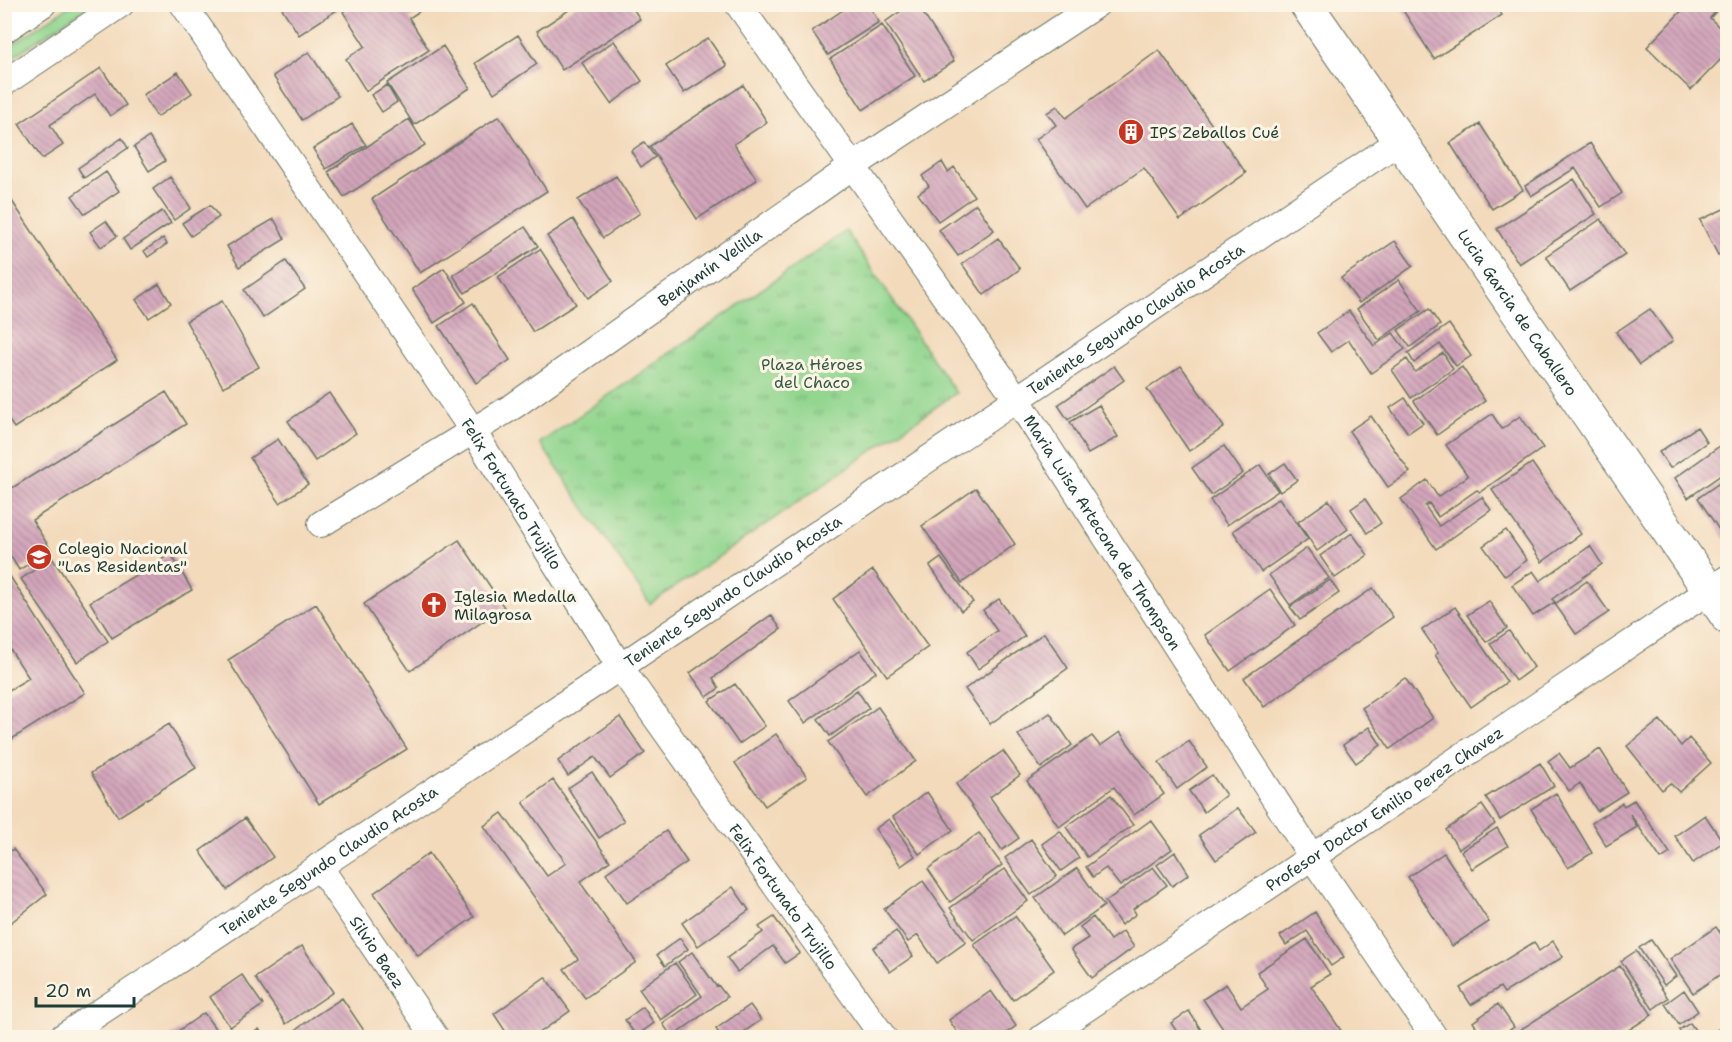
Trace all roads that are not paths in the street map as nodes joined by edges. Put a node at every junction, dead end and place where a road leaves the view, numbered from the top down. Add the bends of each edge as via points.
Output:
1 (43, 4) edge
2 (121, 4) edge
3 (183, 4) edge
4 (738, 4) edge
5 (1097, 4) edge
6 (1306, 4) edge
7 (4, 30) edge
8 (4, 83) edge
9 (1401, 140) junction
10 (853, 166) junction
11 (1017, 399) junction
12 (473, 430) junction
13 (321, 524) dead end
14 (1718, 585) edge
15 (1728, 618) edge
16 (620, 667) junction
17 (1312, 857) junction
18 (319, 866) junction
19 (61, 1038) edge
20 (436, 1038) edge
21 (884, 1038) edge
22 (1042, 1038) edge
23 (1435, 1038) edge

1 - 7 street
2 - 8 street
3 - 12 street, Felix Fortunato Trujillo
4 - 10 street, Maria Luisa Artecona de Thompson
5 - 10 street, Benjamín Velilla
6 - 9 street, Lucia Garcia de Caballero
9 - 11 street, Teniente Segundo Claudio Acosta
9 - 14 street, Lucia Garcia de Caballero
10 - 11 street, Maria Luisa Artecona de Thompson
10 - 12 street, Benjamín Velilla
11 - 16 street, Teniente Segundo Claudio Acosta
11 - 17 street, Maria Luisa Artecona de Thompson
12 - 13 street, Benjamín Velilla
12 - 16 street, Felix Fortunato Trujillo
14 - 15 street, Lucia Garcia de Caballero
14 - 17 street, Profesor Doctor Emilio Perez Chavez
16 - 18 street, Teniente Segundo Claudio Acosta
16 - 21 street, Felix Fortunato Trujillo
17 - 22 street, Profesor Doctor Emilio Perez Chavez
17 - 23 street, Maria Luisa Artecona de Thompson
18 - 19 street, Teniente Segundo Claudio Acosta
18 - 20 street, Silvio Baez

